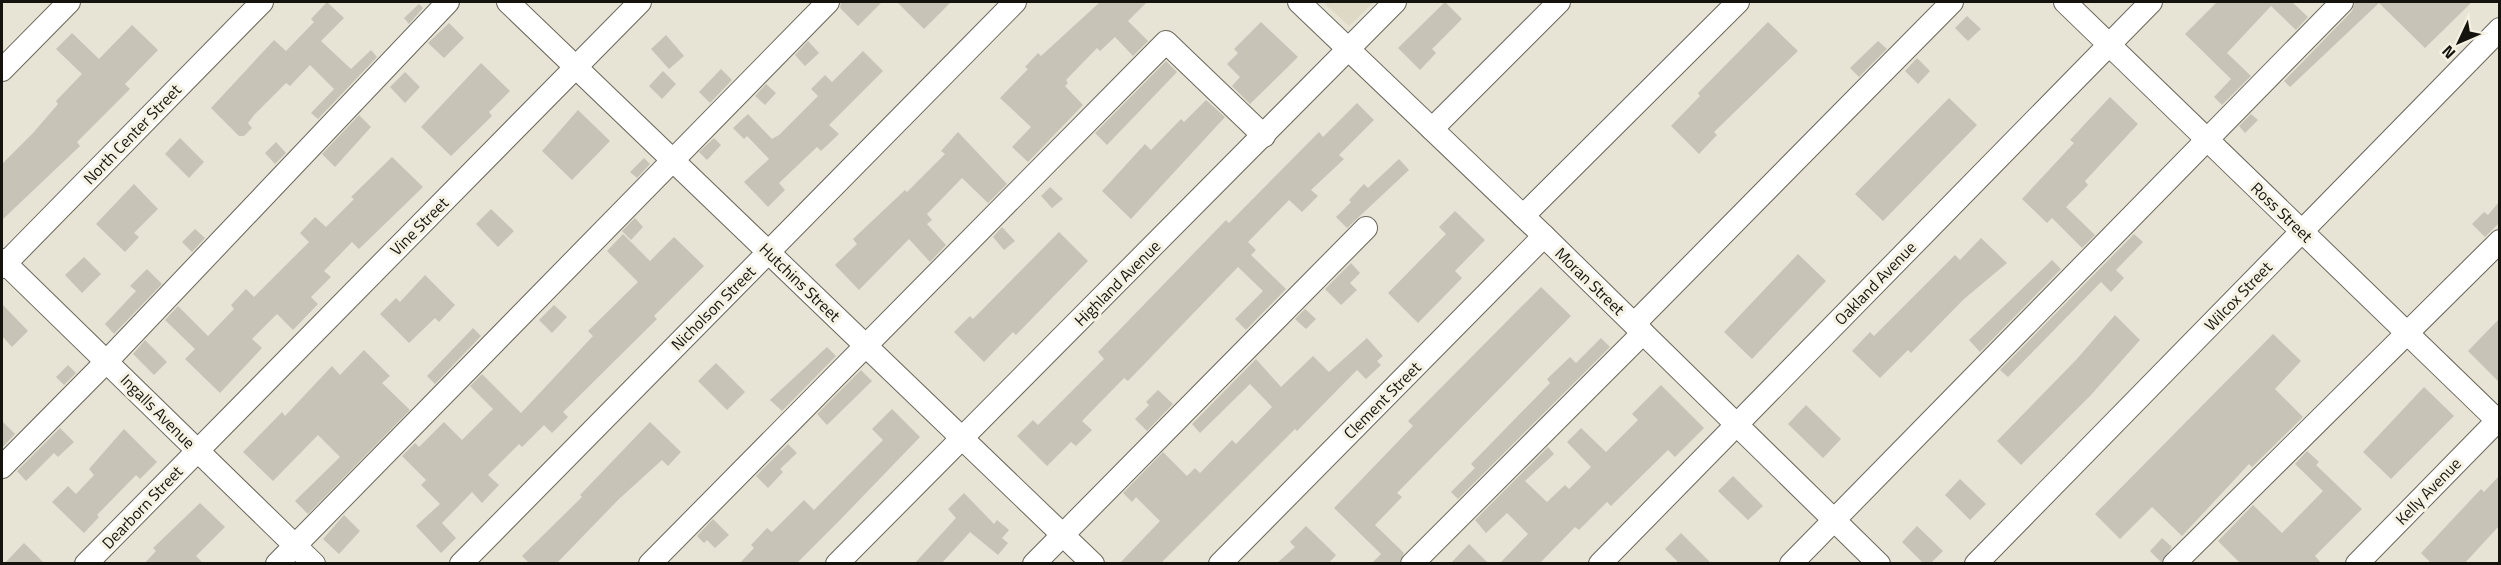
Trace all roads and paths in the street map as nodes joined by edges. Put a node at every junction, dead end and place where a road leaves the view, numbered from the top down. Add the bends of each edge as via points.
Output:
1 (69, 2) edge
2 (262, 2) edge
3 (448, 2) edge
4 (508, 2) edge
5 (640, 2) edge
6 (828, 2) edge
7 (1015, 2) edge
8 (1395, 2) edge
9 (1559, 2) edge
10 (1738, 2) edge
11 (1952, 2) edge
12 (2065, 2) edge
13 (2151, 2) edge
14 (2342, 2) edge
15 (1310, 5) edge
16 (2499, 29) edge
17 (2109, 44) junction
18 (1350, 50) junction
19 (577, 68) junction
20 (2, 70) edge
21 (1432, 129) junction
22 (1264, 136) junction
23 (2206, 138) junction
24 (673, 160) junction
25 (1523, 216) junction
26 (1366, 228) dead end
27 (2302, 231) junction
28 (1544, 236) junction
29 (2499, 241) edge
30 (768, 252) junction
31 (3, 264) edge
32 (1639, 329) junction
33 (2408, 334) junction
34 (866, 346) junction
35 (107, 361) junction
36 (2499, 421) edge
37 (1737, 425) junction
38 (962, 438) junction
39 (197, 450) junction
40 (2, 467) edge
41 (1834, 520) junction
42 (1063, 534) junction
43 (295, 545) junction
44 (86, 564) edge
45 (277, 564) edge
46 (314, 564) edge
47 (460, 564) edge
48 (650, 564) edge
49 (837, 564) edge
50 (1034, 564) edge
51 (1093, 564) edge
52 (1220, 564) edge
53 (1412, 564) edge
54 (1600, 564) edge
55 (1791, 564) edge
56 (1879, 564) edge
57 (1976, 564) edge
58 (2174, 564) edge
59 (2357, 564) edge

1 - 20 street
2 - 31 street, North Center Street
3 - 35 street
4 - 19 street, Hutchins Street
5 - 19 street, Vine Street
6 - 24 street
7 - 30 street, Nicholson Street
8 - 18 street, Highland Avenue
9 - 21 street
10 - 25 street
11 - 32 street
12 - 17 street, Ross Street
13 - 17 street, Oakland Avenue
14 - 23 street
15 - 18 street, Moran Street
16 - 27 street, Wilcox Street
17 - 23 street, Ross Street
17 - 37 street, Oakland Avenue
18 - 21 street, Moran Street
18 - 22 street, Highland Avenue
19 - 24 street, Hutchins Street
19 - 39 street, Vine Street
21 - 25 street, Moran Street
22 - 34 street via 1166,42
22 - 38 street, Highland Avenue
23 - 27 street, Ross Street
23 - 41 street
24 - 30 street, Hutchins Street
24 - 43 street
25 - 28 street, Moran Street
26 - 42 street
27 - 33 street, Ross Street
27 - 57 street, Wilcox Street
28 - 32 street, Moran Street
28 - 52 street, Clement Street
29 - 33 street
30 - 34 street, Hutchins Street
30 - 47 street, Nicholson Street
31 - 35 street, Ingalls Avenue
32 - 37 street, Moran Street
32 - 53 street
33 - 36 street, Ross Street
33 - 58 street
34 - 38 street, Hutchins Street
34 - 48 street
35 - 39 street, Ingalls Avenue
35 - 40 street
36 - 59 street, Kelly Avenue
37 - 41 street, Moran Street
37 - 54 street, Oakland Avenue
38 - 42 street, Hutchins Street
38 - 49 street, Highland Avenue
39 - 43 street, Ingalls Avenue
39 - 44 street, Dearborn Street
41 - 55 street
41 - 56 street, Moran Street
42 - 50 street
42 - 51 street, Hutchins Street
43 - 45 street
43 - 46 street, Ingalls Avenue

